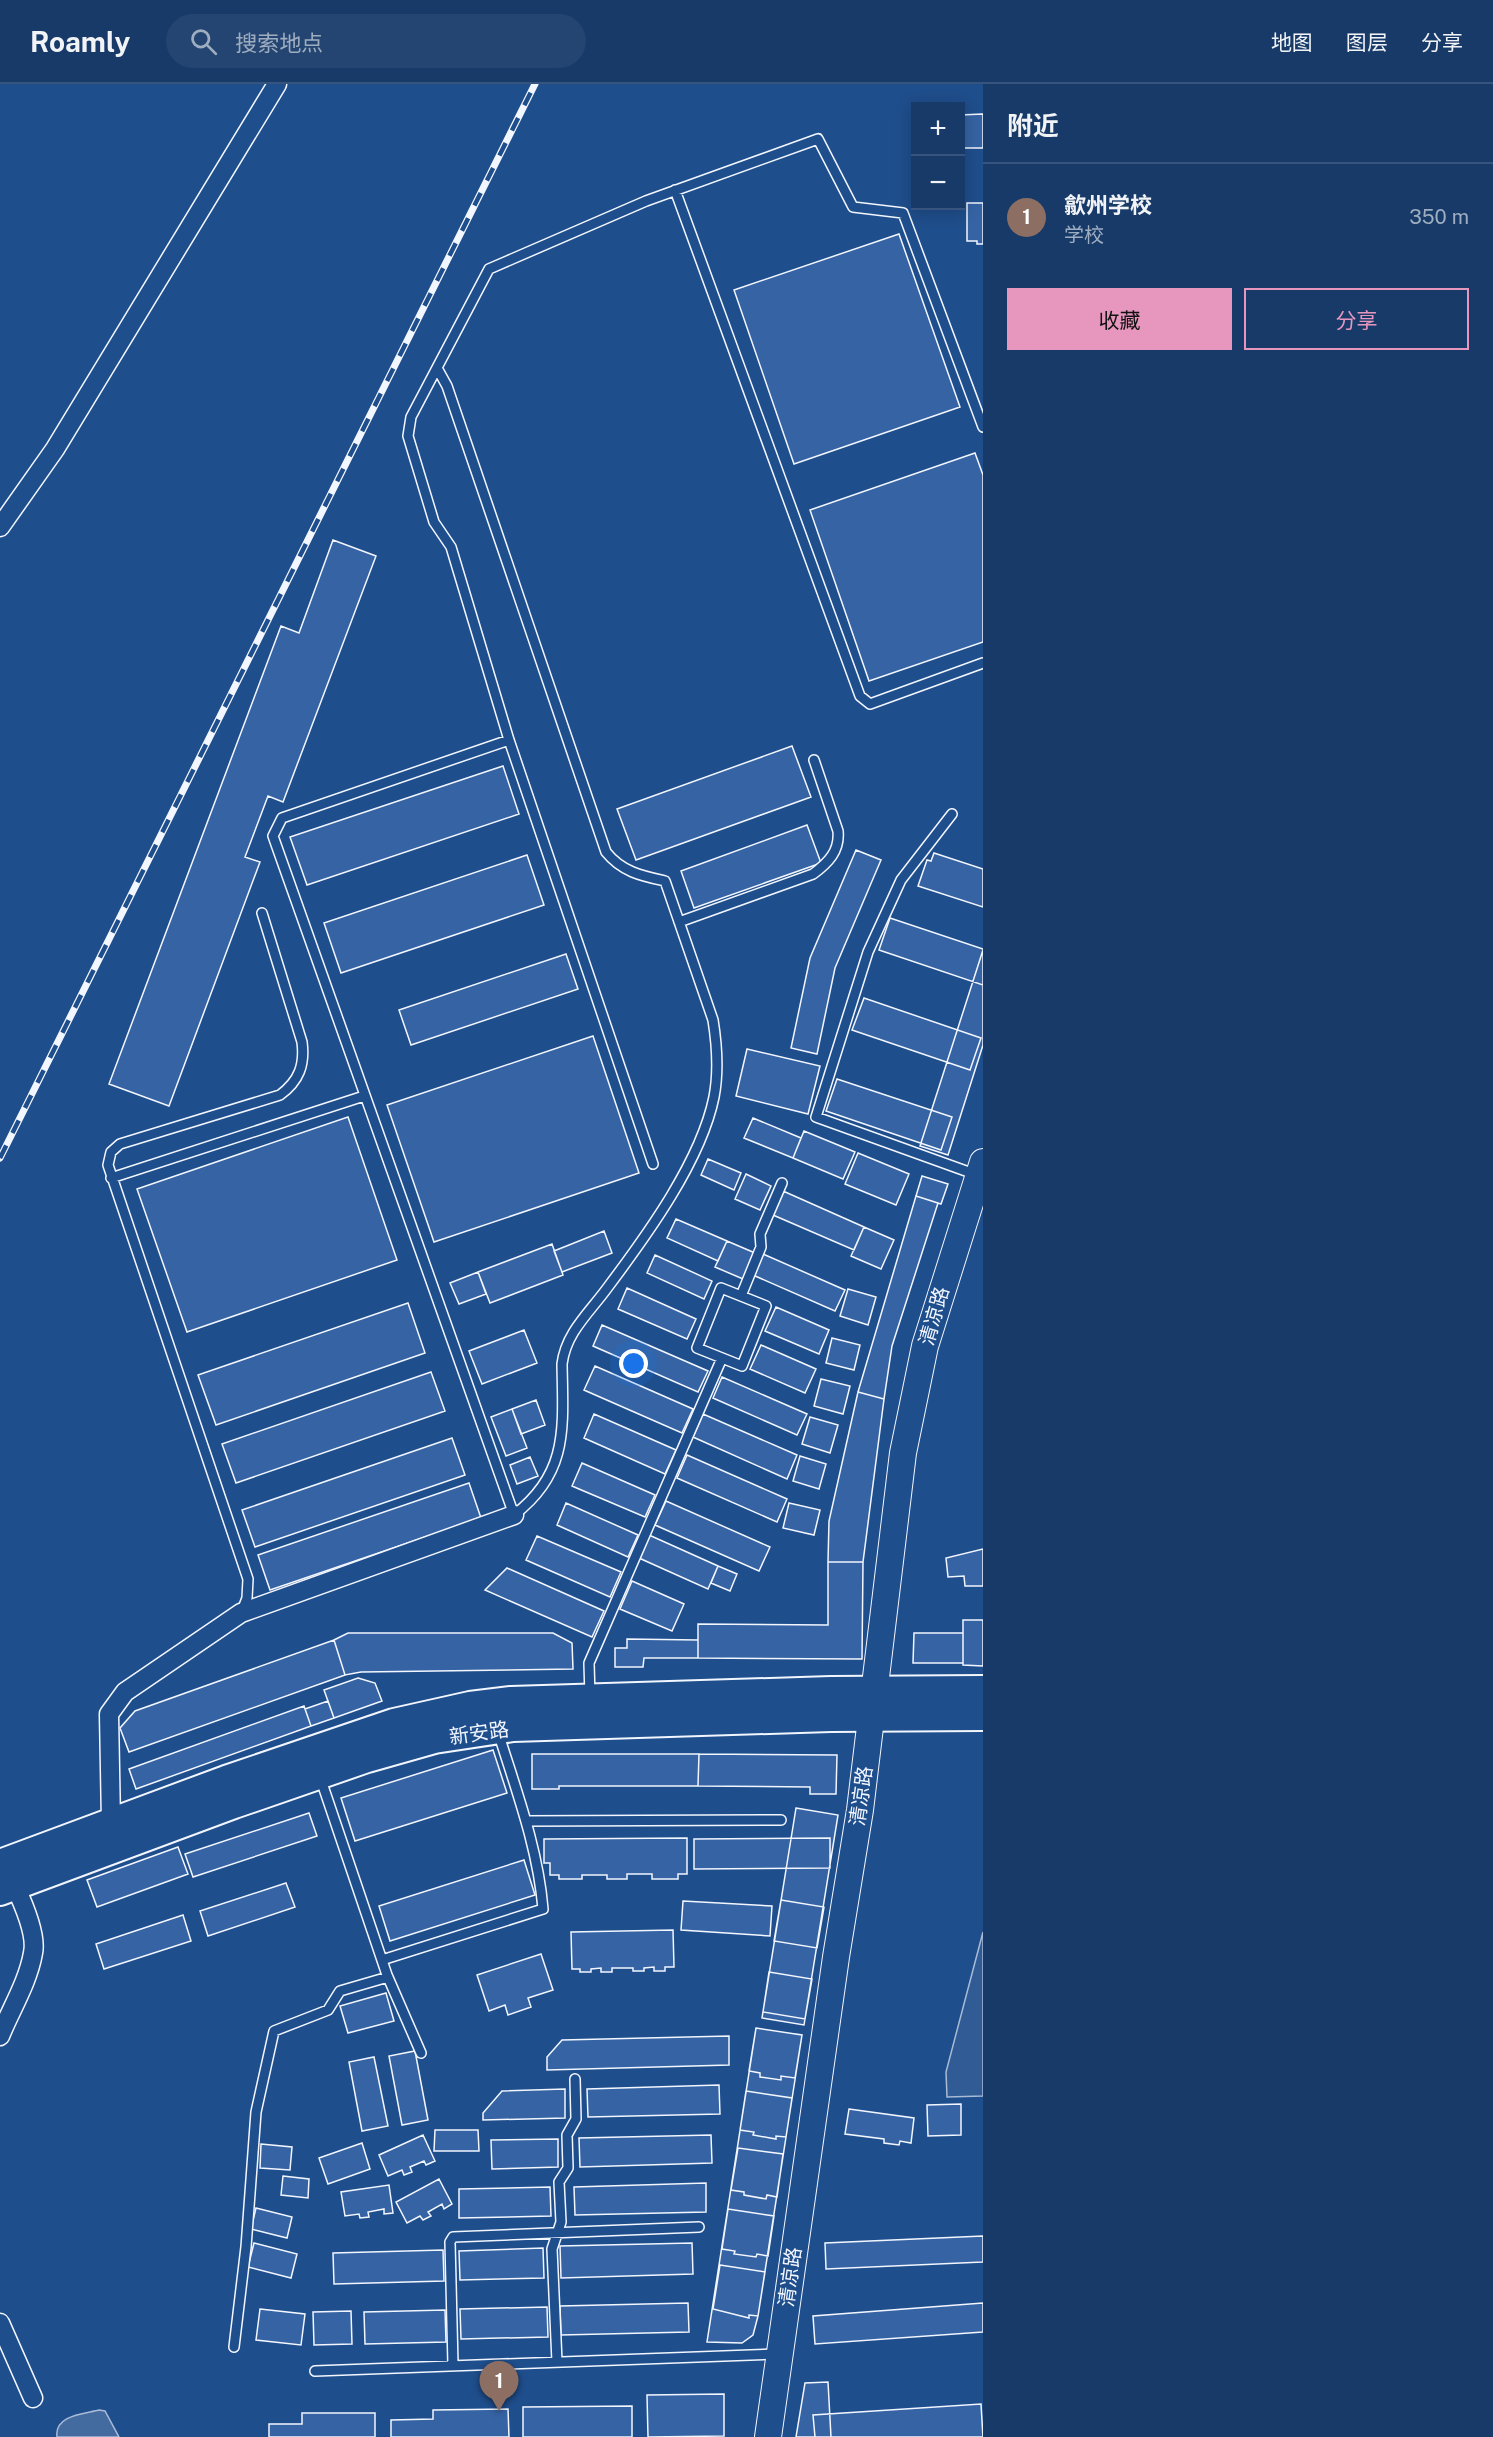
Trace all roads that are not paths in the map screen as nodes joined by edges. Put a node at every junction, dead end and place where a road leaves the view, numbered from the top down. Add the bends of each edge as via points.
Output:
1 (277, 84) edge
2 (675, 190) junction
3 (437, 368) junction
4 (983, 427) edge
5 (0, 527) edge
6 (983, 663) edge
7 (509, 740) junction
8 (814, 760) dead end
9 (952, 814) dead end
10 (262, 913) dead end
11 (679, 922) junction
12 (364, 1096) junction
13 (653, 1164) dead end
14 (981, 1169) edge
15 (111, 1178) junction
16 (782, 1183) dead end
17 (741, 1296) junction
18 (722, 1358) junction
19 (514, 1515) junction
20 (241, 1613) junction
21 (983, 1690) edge
22 (590, 1699) junction
23 (874, 1704) junction
24 (983, 1716) edge
25 (497, 1729) junction
26 (319, 1775) junction
27 (781, 1820) dead end
28 (526, 1821) junction
29 (111, 1823) junction
30 (5, 1880) edge
31 (382, 1960) junction
32 (388, 1977) junction
33 (0, 2036) edge
34 (421, 2053) dead end
35 (575, 2079) dead end
36 (699, 2227) dead end
37 (557, 2233) junction
38 (0, 2323) edge
39 (234, 2347) dead end
40 (780, 2354) junction
41 (557, 2362) junction
42 (453, 2366) junction
43 (315, 2370) dead end
44 (33, 2398) dead end
45 (768, 2437) edge

1 - 5 street via 55,449
2 - 3 lane via 489,269
2 - 4 lane via 818,139 853,207 903,213
2 - 6 lane via 860,696 870,705
3 - 7 lane via 411,417 408,436 434,522 451,547
3 - 11 lane via 447,386 606,852 628,871 665,881
7 - 12 lane via 282,818 274,829 274,843
7 - 13 lane
8 - 11 lane via 838,831 834,854 813,874
9 - 14 lane via 901,880 868,952 816,1117
10 - 15 lane via 302,1042 303,1064 295,1083 280,1095 120,1144 109,1157
11 - 19 lane via 715,1029 717,1078 710,1113 682,1174 657,1216 566,1344 558,1455 542,1489
12 - 15 lane
12 - 19 lane
14 - 23 street, 清凉路 via 940,1295 913,1399 895,1512
15 - 20 lane via 248,1579
16 - 17 lane via 760,1234 761,1247
17 - 18 lane via 766,1306 742,1366
17 - 18 lane via 721,1288 697,1348
18 - 22 lane via 589,1663
19 - 20 street
20 - 29 street via 126,1692 113,1706 109,1714
21 - 23 main road, 新安路
22 - 23 main road, 新安路
22 - 29 main road, 新安路 via 500,1703 394,1723
23 - 24 main road, 新安路
23 - 25 main road, 新安路
23 - 40 street, 清凉路
25 - 26 main road, 新安路 via 401,1748
25 - 28 lane
26 - 30 main road, 新安路
26 - 31 lane
27 - 28 lane
28 - 31 lane via 541,1882 543,1909
29 - 30 main road, 新安路
30 - 33 street via 29,1921 34,1951
31 - 32 lane
32 - 34 lane
32 - 39 lane via 340,1991 328,2010 274,2031 256,2112
35 - 37 lane via 576,2119 567,2135 568,2168 559,2182 561,2222
36 - 37 lane
37 - 41 lane via 552,2249
37 - 42 lane via 453,2237
38 - 44 street
40 - 41 lane
40 - 45 street, 清凉路
41 - 42 lane
42 - 43 lane

